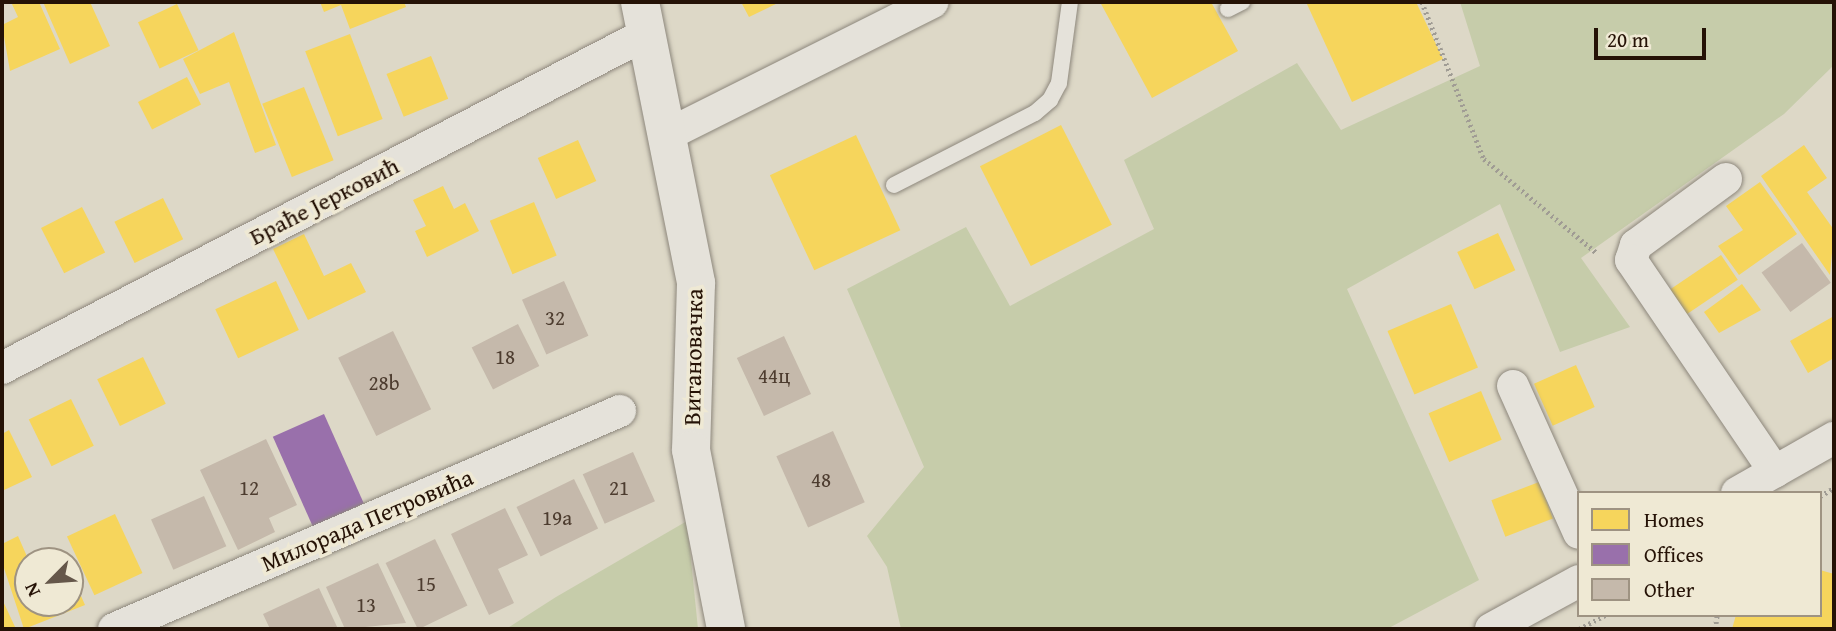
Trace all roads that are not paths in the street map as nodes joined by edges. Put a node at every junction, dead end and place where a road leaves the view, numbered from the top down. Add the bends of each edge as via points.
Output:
1 (933, 2) edge
2 (1070, 2) edge
3 (643, 18) edge
4 (667, 135) junction
5 (1726, 179) dead end
6 (894, 185) dead end
7 (2, 368) edge
8 (1513, 386) dead end
9 (620, 411) dead end
10 (1834, 438) edge
11 (1775, 472) junction
12 (1741, 491) edge
13 (1577, 529) edge
14 (1577, 582) edge
15 (114, 629) edge
16 (726, 629) edge
17 (1491, 629) edge

1 - 4 street
2 - 6 lane via 1059,83 1050,100 1035,113
3 - 4 street, Витановачка
3 - 7 street, Браће Јерковић
4 - 16 street, Витановачка via 696,283 691,450
5 - 11 street via 1636,245 1631,260
8 - 13 street
9 - 15 street, Милорада Петровића
10 - 11 street
11 - 12 street
14 - 17 street

